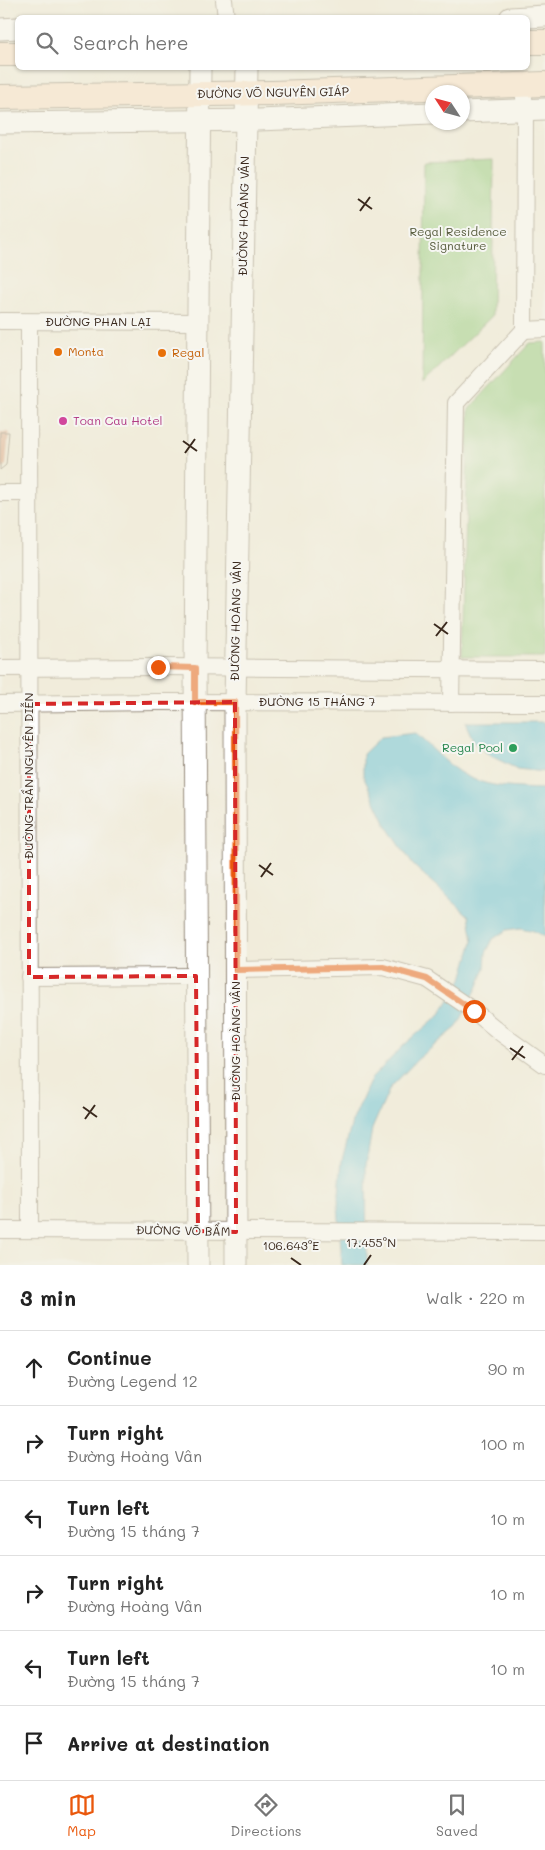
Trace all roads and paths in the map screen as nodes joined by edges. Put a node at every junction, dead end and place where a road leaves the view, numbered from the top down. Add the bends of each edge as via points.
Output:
1 (224, 0) edge
2 (226, 15) edge
3 (545, 16) edge
4 (530, 17) edge
5 (15, 28) edge
6 (0, 29) edge
7 (530, 42) edge
8 (545, 42) edge
9 (0, 54) edge
10 (15, 54) edge
11 (200, 70) edge
12 (247, 70) edge
13 (534, 84) edge
14 (200, 94) junction
15 (247, 94) junction
16 (0, 97) edge
17 (535, 110) edge
18 (470, 112) edge
19 (425, 113) edge
20 (200, 120) junction
21 (246, 120) junction
22 (0, 122) edge
23 (0, 322) edge
24 (29, 322) junction
25 (197, 322) junction
26 (545, 329) edge
27 (524, 330) junction
28 (0, 492) edge
29 (28, 492) junction
30 (0, 668) edge
31 (28, 668) junction
32 (195, 668) junction
33 (235, 668) junction
34 (452, 669) junction
35 (545, 670) edge
36 (195, 702) junction
37 (235, 702) junction
38 (451, 703) junction
39 (545, 703) edge
40 (0, 704) edge
41 (29, 704) junction
42 (236, 970) junction
43 (196, 976) junction
44 (29, 977) junction
45 (545, 1065) edge
46 (0, 1230) edge
47 (30, 1230) junction
48 (198, 1231) junction
49 (236, 1232) junction
50 (545, 1232) edge
51 (198, 1265) edge
52 (236, 1265) edge

1 - 2 street
3 - 4 street
5 - 6 street
7 - 8 main road
9 - 10 main road
11 - 14 street
12 - 15 street, ĐƯỜNG HOÀNG VÂN
13 - 15 main road, ĐƯỜNG VÕ NGUYÊN GIÁP
13 - 17 street
14 - 15 main road, ĐƯỜNG VÕ NGUYÊN GIÁP
14 - 16 main road, ĐƯỜNG VÕ NGUYÊN GIÁP
14 - 20 street
15 - 21 street, ĐƯỜNG HOÀNG VÂN
17 - 18 street
17 - 27 street
19 - 21 street, ĐƯỜNG VÕ NGUYÊN GIÁP
20 - 21 street, ĐƯỜNG VÕ NGUYÊN GIÁP
20 - 22 street, ĐƯỜNG VÕ NGUYÊN GIÁP
20 - 25 street
21 - 33 street, ĐƯỜNG HOÀNG VÂN
23 - 24 street, ĐƯỜNG PHAN LẠI
24 - 25 street, ĐƯỜNG PHAN LẠI
24 - 29 street, ĐƯỜNG TRẦN NGUYÊN DIỄN
25 - 32 street
26 - 27 street
27 - 34 street via 456,403
28 - 29 street
29 - 31 street, ĐƯỜNG TRẦN NGUYÊN DIỄN
30 - 31 street
31 - 32 street
31 - 41 street, ĐƯỜNG TRẦN NGUYÊN DIỄN
32 - 33 street
32 - 36 street
33 - 34 street
33 - 37 street, ĐƯỜNG HOÀNG VÂN
34 - 35 street
34 - 38 street
36 - 37 street, ĐƯỜNG 15 THÁNG 7
36 - 41 street, ĐƯỜNG 15 THÁNG 7
36 - 43 street
37 - 38 street, ĐƯỜNG 15 THÁNG 7
37 - 42 street, ĐƯỜNG HOÀNG VÂN
38 - 39 street, ĐƯỜNG 15 THÁNG 7
40 - 41 street, ĐƯỜNG 15 THÁNG 7
41 - 44 street, ĐƯỜNG TRẦN NGUYÊN DIỄN
42 - 45 street via 383,967 427,979
42 - 49 street, ĐƯỜNG HOÀNG VÂN
43 - 44 street
43 - 48 street
44 - 47 street, ĐƯỜNG TRẦN NGUYÊN DIỄN
46 - 47 street, ĐƯỜNG VÕ BẨM
47 - 48 street, ĐƯỜNG VÕ BẨM
48 - 49 street, ĐƯỜNG VÕ BẨM
48 - 51 street
49 - 50 street, ĐƯỜNG VÕ BẨM
49 - 52 street, ĐƯỜNG HOÀNG VÂN

